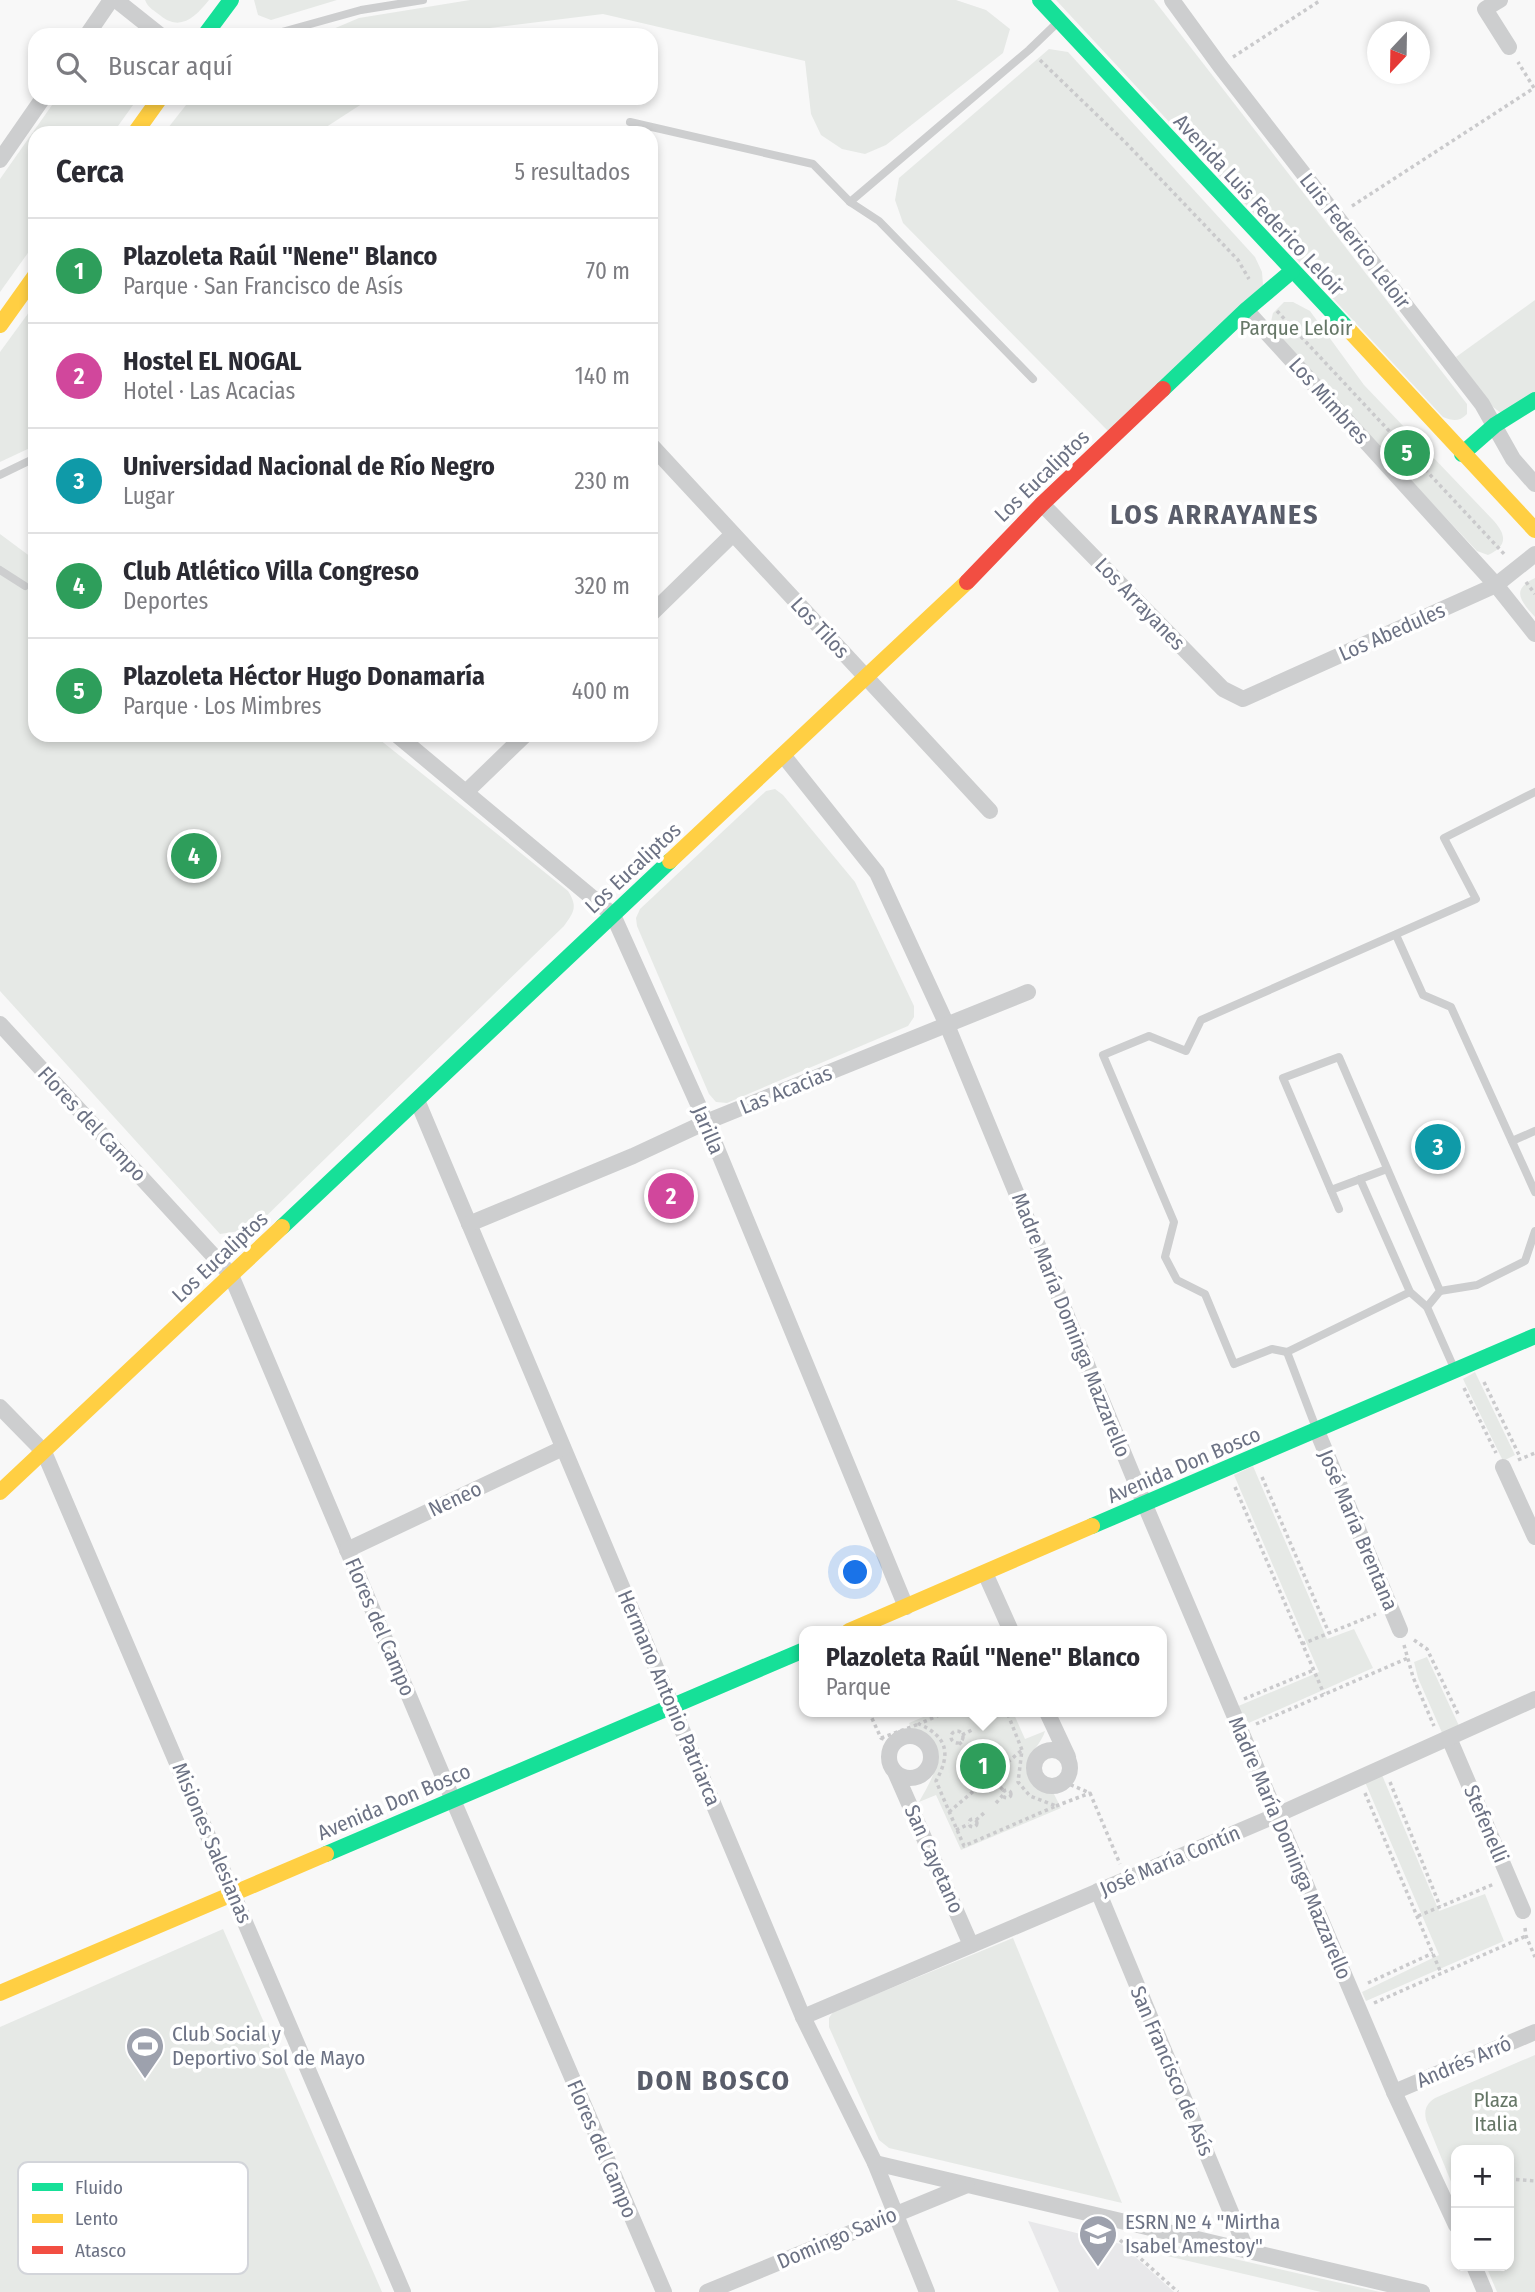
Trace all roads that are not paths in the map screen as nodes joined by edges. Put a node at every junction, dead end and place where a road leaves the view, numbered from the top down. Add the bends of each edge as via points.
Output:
1 (113, 0) edge
2 (231, 0) edge
3 (423, 0) edge
4 (1040, 0) edge
5 (1172, 0) edge
6 (1500, 0) edge
7 (1059, 21) junction
8 (92, 28) edge
9 (151, 28) edge
10 (210, 28) edge
11 (296, 28) edge
12 (1509, 47) road end
13 (38, 105) edge
14 (155, 105) edge
15 (630, 122) dead end
16 (140, 126) edge
17 (647, 126) edge
18 (658, 128) edge
19 (0, 160) edge
20 (850, 202) junction
21 (1292, 271) junction
22 (28, 286) edge
23 (1246, 310) junction
24 (0, 325) edge
25 (1033, 379) dead end
26 (1535, 400) edge
27 (1495, 425) junction
28 (658, 453) edge
29 (1462, 454) junction
30 (28, 461) edge
31 (0, 475) edge
32 (1535, 484) edge
33 (1042, 503) junction
34 (1535, 530) edge
35 (733, 534) junction
36 (1535, 554) edge
37 (0, 569) edge
38 (1496, 585) junction
39 (25, 586) dead end
40 (658, 607) edge
41 (1535, 634) edge
42 (866, 677) junction
43 (1243, 699) joint
44 (405, 742) edge
45 (518, 742) edge
46 (783, 755) junction
47 (466, 792) junction
48 (1535, 792) edge
49 (990, 811) dead end
50 (614, 915) junction
51 (1396, 935) junction
52 (1028, 992) dead end
53 (0, 1024) edge
54 (947, 1025) junction
55 (417, 1100) junction
56 (706, 1122) junction
57 (1535, 1131) edge
58 (1512, 1141) junction
59 (1387, 1169) junction
60 (1360, 1179) junction
61 (1331, 1190) junction
62 (1535, 1192) edge
63 (1339, 1209) dead end
64 (469, 1224) junction
65 (1535, 1231) edge
66 (231, 1275) junction
67 (1440, 1291) junction
68 (1410, 1292) junction
69 (1427, 1307) junction
70 (1535, 1336) edge
71 (1287, 1352) junction
72 (1455, 1370) junction
73 (0, 1407) edge
74 (1317, 1431) junction
75 (563, 1448) junction
76 (44, 1452) junction
77 (1503, 1467) road end
78 (0, 1492) edge
79 (1145, 1505) junction
80 (1535, 1537) edge
81 (347, 1549) junction
82 (985, 1573) junction
83 (906, 1607) junction
84 (861, 1626) edge
85 (1009, 1626) edge
86 (1400, 1630) road end
87 (799, 1652) edge
88 (1535, 1699) edge
89 (673, 1706) junction
90 (1049, 1717) edge
91 (1445, 1740) junction
92 (1069, 1760) junction
93 (896, 1774) junction
94 (453, 1800) junction
95 (1277, 1815) junction
96 (1098, 1891) junction
97 (234, 1894) junction
98 (1523, 1910) dead end
99 (971, 1945) junction
100 (2, 1988) edge
101 (803, 2017) junction
102 (1535, 2032) edge
103 (1394, 2092) junction
104 (875, 2163) junction
105 (967, 2185) junction
106 (895, 2213) junction
107 (1451, 2214) edge
108 (1247, 2251) junction
109 (1476, 2271) edge
110 (403, 2292) edge
111 (664, 2292) edge
112 (707, 2292) edge
113 (927, 2292) edge
114 (1422, 2292) edge
115 (1485, 2292) edge

1 - 8 street
1 - 9 street
2 - 10 main road
3 - 11 lane via 361,10
4 - 7 main road, Avenida Luis Federico Leloir
5 - 27 street, Luis Federico Leloir
6 - 12 street via 1485,9
7 - 20 lane
7 - 21 main road, Avenida Luis Federico Leloir
13 - 19 street
14 - 16 main road
15 - 17 lane
18 - 20 lane via 813,164
20 - 25 lane via 879,221
21 - 23 main road, Los Eucaliptos
21 - 29 main road, Avenida Luis Federico Leloir
22 - 24 main road
23 - 33 main road, Los Eucaliptos
23 - 38 street, Los Mimbres
26 - 27 main road
27 - 29 main road
27 - 32 street, Luis Federico Leloir via 1513,459
28 - 35 street, Los Tilos
29 - 34 main road, Avenida Luis Federico Leloir
30 - 31 lane
33 - 42 main road, Los Eucaliptos
33 - 43 street, Los Arrayanes via 1223,689
35 - 40 street
35 - 42 street, Los Tilos
36 - 38 street, Los Abedules
37 - 39 lane
38 - 41 street
38 - 43 street, Los Abedules
42 - 46 main road, Los Eucaliptos
42 - 49 street, Los Tilos
44 - 47 street, Jarilla
45 - 47 street
46 - 50 main road, Los Eucaliptos
46 - 54 street, Madre María Dominga Mazzarello via 877,873
47 - 50 street, Jarilla
48 - 51 lane via 1444,838 1476,899
50 - 55 main road, Los Eucaliptos
50 - 56 street, Jarilla
51 - 58 lane via 1423,995 1451,1007
51 - 71 lane via 1201,1020 1186,1051 1149,1036 1103,1055 1174,1222 1165,1256 1177,1280 1205,1294 1234,1364 1272,1349
52 - 54 street, Las Acacias
53 - 66 street, Flores del Campo
54 - 56 street, Las Acacias
54 - 79 street, Madre María Dominga Mazzarello
55 - 64 street, Hermano Antonio Patriarca
55 - 66 main road, Los Eucaliptos
56 - 64 street, Las Acacias
56 - 83 street, Jarilla
57 - 58 lane
58 - 62 lane
59 - 60 lane
59 - 61 lane via 1339,1058 1283,1078
59 - 67 lane
60 - 61 lane
60 - 68 lane
61 - 63 lane
64 - 75 street, Hermano Antonio Patriarca
65 - 67 lane via 1525,1261 1477,1285
66 - 76 main road, Los Eucaliptos
66 - 81 street, Flores del Campo
67 - 69 lane
68 - 69 lane
68 - 71 lane
69 - 72 lane
70 - 72 main road, Avenida Don Bosco
71 - 74 lane
72 - 74 main road, Avenida Don Bosco
73 - 76 street, Misiones Salesianas
74 - 79 main road, Avenida Don Bosco
74 - 86 street, José María Brentana
75 - 81 street, Neneo
75 - 89 street, Hermano Antonio Patriarca
76 - 78 main road, Los Eucaliptos
76 - 97 street, Misiones Salesianas
77 - 80 street
79 - 82 main road, Avenida Don Bosco
79 - 95 street, Madre María Dominga Mazzarello
81 - 94 street, Flores del Campo
82 - 83 main road, Avenida Don Bosco
82 - 85 street
83 - 84 main road, Avenida Don Bosco
87 - 89 main road, Avenida Don Bosco
88 - 91 street, José María Contín
89 - 94 main road, Avenida Don Bosco
89 - 101 street, Hermano Antonio Patriarca
90 - 92 street
91 - 95 street, José María Contín
91 - 98 street, Stefenelli
92 - 92 street via 1070,1772 1064,1782 1053,1786 1041,1783 1034,1773 1038,1756 1048,1750
93 - 93 street, San Cayetano via 888,1741 914,1736 926,1743 932,1756 923,1775 908,1779
93 - 99 street, San Cayetano
94 - 97 main road, Avenida Don Bosco
94 - 111 street, Flores del Campo
95 - 96 street, José María Contín
95 - 103 street, Madre María Dominga Mazzarello
96 - 99 street, José María Contín
96 - 108 street, San Francisco de Asís
97 - 100 main road, Avenida Don Bosco
97 - 110 street, Misiones Salesianas
99 - 101 street, José María Contín
101 - 104 street, Hermano Antonio Patriarca
102 - 103 street, Andrés Arró
103 - 107 street, Madre María Dominga Mazzarello
104 - 105 street
104 - 106 street, Hermano Antonio Patriarca
105 - 106 street, Domingo Savio
105 - 108 street
106 - 112 street, Domingo Savio
106 - 113 street, Hermano Antonio Patriarca
108 - 114 street
109 - 115 street

